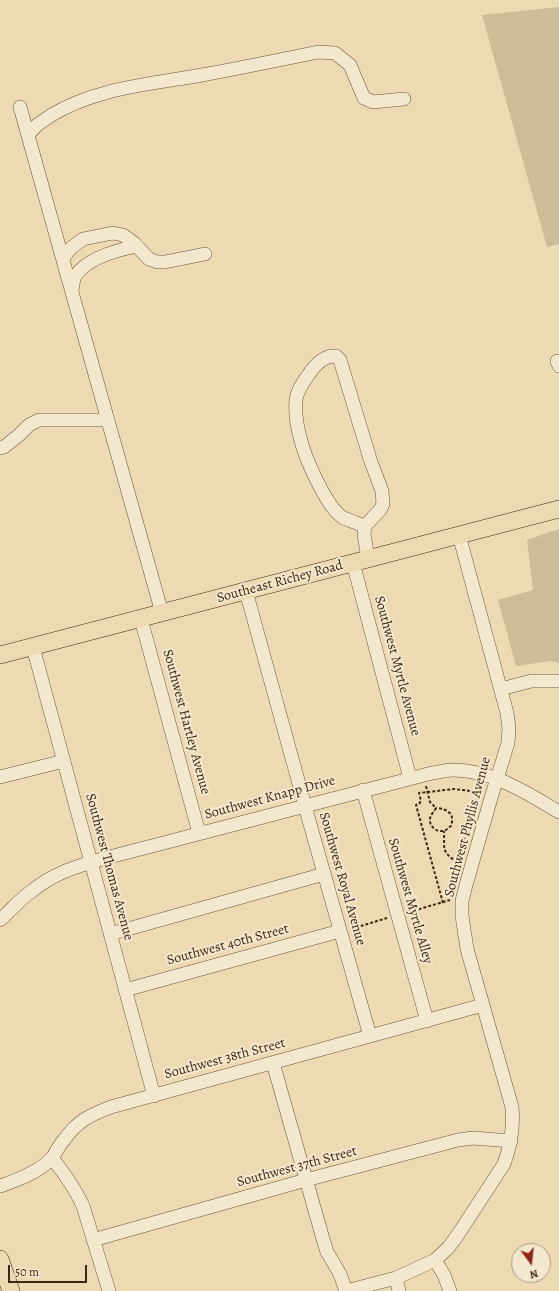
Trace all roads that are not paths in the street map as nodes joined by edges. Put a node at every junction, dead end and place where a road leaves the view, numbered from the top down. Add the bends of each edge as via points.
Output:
1 (404, 99) dead end
2 (20, 107) dead end
3 (28, 136) junction
4 (137, 246) junction
5 (205, 254) dead end
6 (63, 258) junction
7 (72, 290) junction
8 (108, 420) junction
9 (0, 448) edge
10 (559, 509) edge
11 (365, 526) junction
12 (459, 535) junction
13 (360, 561) junction
14 (246, 591) junction
15 (162, 613) junction
16 (141, 619) junction
17 (33, 647) junction
18 (0, 655) edge
19 (559, 681) edge
20 (501, 689) junction
21 (64, 761) junction
22 (0, 778) edge
23 (410, 778) junction
24 (497, 779) junction
25 (362, 790) junction
26 (305, 806) junction
27 (559, 812) edge
28 (199, 833) junction
29 (91, 862) junction
30 (324, 874) junction
31 (0, 920) edge
32 (340, 931) junction
33 (110, 934) junction
34 (125, 990) junction
35 (483, 1005) junction
36 (427, 1021) junction
37 (370, 1036) junction
38 (273, 1063) junction
39 (154, 1096) junction
40 (511, 1142) junction
41 (52, 1158) junction
42 (306, 1180) junction
43 (0, 1186) edge
44 (94, 1240) junction
45 (0, 1259) edge
46 (435, 1260) junction
47 (396, 1278) junction
48 (11, 1291) edge
49 (109, 1291) edge
50 (346, 1291) edge
51 (399, 1291) edge
52 (450, 1291) edge

1 - 3 street via 373,102 364,98 350,65 335,53 318,52 156,82 89,98 58,111 33,127
2 - 3 street
3 - 6 street
4 - 5 street via 149,259 157,262
4 - 6 street via 123,235 113,232 83,239
4 - 7 street via 101,257 87,265 75,276
6 - 7 street
7 - 8 street
8 - 9 street via 39,420 28,425 19,435
8 - 15 street
10 - 12 main road, Southeast Richey Road
11 - 11 street via 383,504 382,491 340,360 331,355 322,360 300,386 296,399 300,437 315,477 332,508 343,517
11 - 13 street, Southwest Myrtle Avenue
12 - 13 main road, Southeast Richey Road
12 - 20 street, Southwest Phyllis Avenue
13 - 14 main road, Southeast Richey Road
13 - 23 street, Southwest Myrtle Avenue
14 - 15 main road, Southeast Richey Road
14 - 26 street, Southwest Royal Avenue
15 - 16 main road, Southeast Richey Road
16 - 17 main road, Southeast Richey Road
16 - 28 street, Southwest Hartley Avenue
17 - 18 main road, Southeast Richey Road
17 - 21 street, Southwest Thomas Avenue
19 - 20 street via 531,681
20 - 24 street, Southwest Phyllis Avenue via 509,728 508,743
21 - 22 street
21 - 29 street, Southwest Thomas Avenue
23 - 24 street, Southwest Knapp Drive via 453,770 474,772
23 - 25 street, Southwest Knapp Drive
24 - 27 street, Southwest Knapp Drive via 524,791
24 - 35 street, Southwest Phyllis Avenue via 462,901 465,937
25 - 26 street, Southwest Knapp Drive
25 - 36 street, Southwest Myrtle Alley
26 - 28 street, Southwest Knapp Drive
26 - 30 street, Southwest Royal Avenue
28 - 29 street, Southwest Knapp Drive
29 - 31 street, Southwest Knapp Drive via 71,868 45,881
29 - 33 street, Southwest Thomas Avenue
30 - 32 street, Southwest Royal Avenue
30 - 33 street
32 - 34 street, Southwest 40th Street
32 - 37 street, Southwest Royal Avenue
33 - 34 street, Southwest Thomas Avenue
34 - 39 street, Southwest Thomas Avenue
35 - 36 street, Southwest 38th Street
35 - 40 street, Southwest Phyllis Avenue via 512,1107
36 - 37 street, Southwest 38th Street
37 - 38 street, Southwest 38th Street
38 - 39 street, Southwest 38th Street
38 - 42 street
39 - 41 street, Southwest 38th Street via 93,1114 75,1125
40 - 42 street, Southwest 37th Street via 473,1138 458,1140
40 - 46 street, Southwest Phyllis Avenue via 504,1164 457,1236
41 - 43 street, Southwest 38th Street via 38,1169
41 - 44 street via 78,1193
42 - 44 street, Southwest 37th Street
42 - 50 street via 327,1252 340,1274
44 - 49 street
45 - 48 main road
46 - 47 street, Southwest Phyllis Avenue
46 - 52 street
47 - 50 street, Southwest Phyllis Avenue
47 - 51 street

